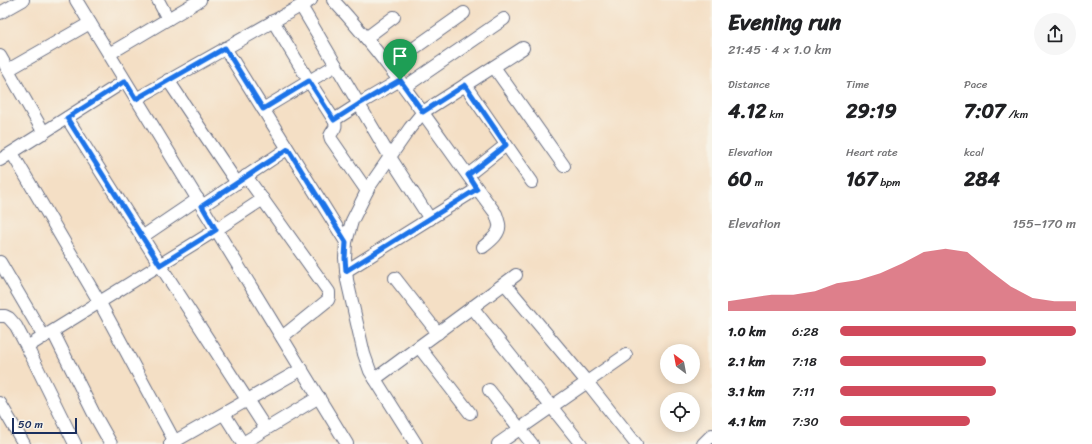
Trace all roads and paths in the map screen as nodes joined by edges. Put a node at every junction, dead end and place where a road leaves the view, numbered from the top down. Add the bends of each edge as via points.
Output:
1 (22, 0) edge
2 (76, 0) edge
3 (158, 0) edge
4 (200, 0) edge
5 (333, 0) edge
6 (306, 3) edge
7 (0, 13) edge
8 (464, 13) dead end
9 (394, 17) dead end
10 (168, 19) junction
11 (504, 19) dead end
12 (273, 22) junction
13 (90, 23) junction
14 (366, 38) junction
15 (225, 48) junction
16 (523, 48) dead end
17 (109, 54) junction
18 (0, 56) edge
19 (336, 65) junction
20 (389, 66) junction
21 (494, 67) junction
22 (8, 70) junction
23 (168, 80) junction
24 (125, 81) junction
25 (309, 81) junction
26 (402, 84) junction
27 (465, 85) junction
28 (136, 99) junction
29 (359, 104) junction
30 (263, 109) junction
31 (423, 112) junction
32 (67, 118) junction
33 (334, 120) junction
34 (44, 133) junction
35 (506, 145) junction
36 (288, 149) junction
37 (12, 153) junction
38 (390, 156) junction
39 (0, 160) edge
40 (564, 166) dead end
41 (468, 175) junction
42 (242, 179) junction
43 (532, 182) dead end
44 (477, 189) junction
45 (367, 191) junction
46 (263, 199) junction
47 (200, 203) junction
48 (430, 218) junction
49 (216, 230) junction
50 (142, 236) junction
51 (346, 242) junction
52 (482, 248) dead end
53 (0, 262) edge
54 (160, 265) junction
55 (346, 271) junction
56 (516, 275) dead end
57 (395, 278) dead end
58 (505, 284) junction
59 (100, 303) junction
60 (472, 308) junction
61 (0, 316) edge
62 (438, 333) junction
63 (48, 334) junction
64 (282, 337) junction
65 (419, 347) junction
66 (28, 348) junction
67 (626, 355) dead end
68 (302, 369) junction
69 (375, 379) junction
70 (587, 382) junction
71 (489, 390) dead end
72 (319, 397) junction
73 (247, 400) junction
74 (0, 403) edge
75 (551, 406) junction
76 (470, 413) dead end
77 (224, 414) junction
78 (520, 428) junction
79 (266, 429) junction
80 (712, 435) edge
81 (174, 443) edge
82 (24, 444) edge
83 (75, 444) edge
84 (110, 444) edge
85 (243, 444) edge
86 (347, 444) edge
87 (416, 444) edge
88 (498, 444) edge
89 (532, 444) edge
90 (581, 444) edge
91 (636, 444) edge
92 (703, 444) edge

1 - 7 street
2 - 13 street
3 - 10 street
4 - 10 street
5 - 14 street
6 - 12 street
6 - 19 street
8 - 20 street
9 - 14 street
10 - 17 street
11 - 26 street
12 - 15 street
12 - 25 street
13 - 17 street
13 - 22 street
14 - 20 street
15 - 23 street
15 - 30 street
16 - 21 street
17 - 24 street
18 - 22 street
19 - 25 street
19 - 29 street
20 - 26 street
21 - 27 street
21 - 40 street
22 - 34 street
23 - 28 street
23 - 42 street
24 - 28 street
24 - 32 street
25 - 30 street
25 - 33 street
26 - 29 street
26 - 31 street
27 - 31 street
27 - 35 street
28 - 47 street
29 - 33 street
29 - 38 street
30 - 36 street
31 - 38 street
31 - 41 street
32 - 34 street
32 - 50 street
33 - 45 street via 336,124 330,136 331,140
34 - 37 street
35 - 41 street
35 - 43 street
36 - 42 street
36 - 51 street
37 - 39 street
37 - 59 street
38 - 45 street
38 - 48 street
41 - 44 street
42 - 46 street
42 - 47 street
44 - 48 street
44 - 52 street via 496,214 499,224 494,237
45 - 51 street via 352,221
46 - 49 street
46 - 64 street via 329,292 328,300
47 - 49 street
47 - 50 street
48 - 55 street
49 - 54 street
49 - 64 street
50 - 54 street
51 - 55 street
53 - 63 street
54 - 59 street
54 - 73 street
55 - 69 street via 364,354
56 - 58 street
57 - 62 street
58 - 60 street
58 - 70 street
59 - 63 street
59 - 81 street
60 - 62 street
60 - 75 street
61 - 66 street via 9,318
62 - 65 street
63 - 66 street
63 - 84 street
64 - 68 street
65 - 69 street
65 - 76 street
66 - 83 street
67 - 70 street
68 - 72 street
68 - 73 street
69 - 87 street
70 - 75 street
70 - 91 street
71 - 78 street
72 - 79 street
72 - 86 street
73 - 77 street
73 - 79 street
74 - 82 street
75 - 78 street
75 - 90 street
77 - 81 street
77 - 85 street
78 - 88 street
78 - 89 street
79 - 85 street
80 - 92 street

